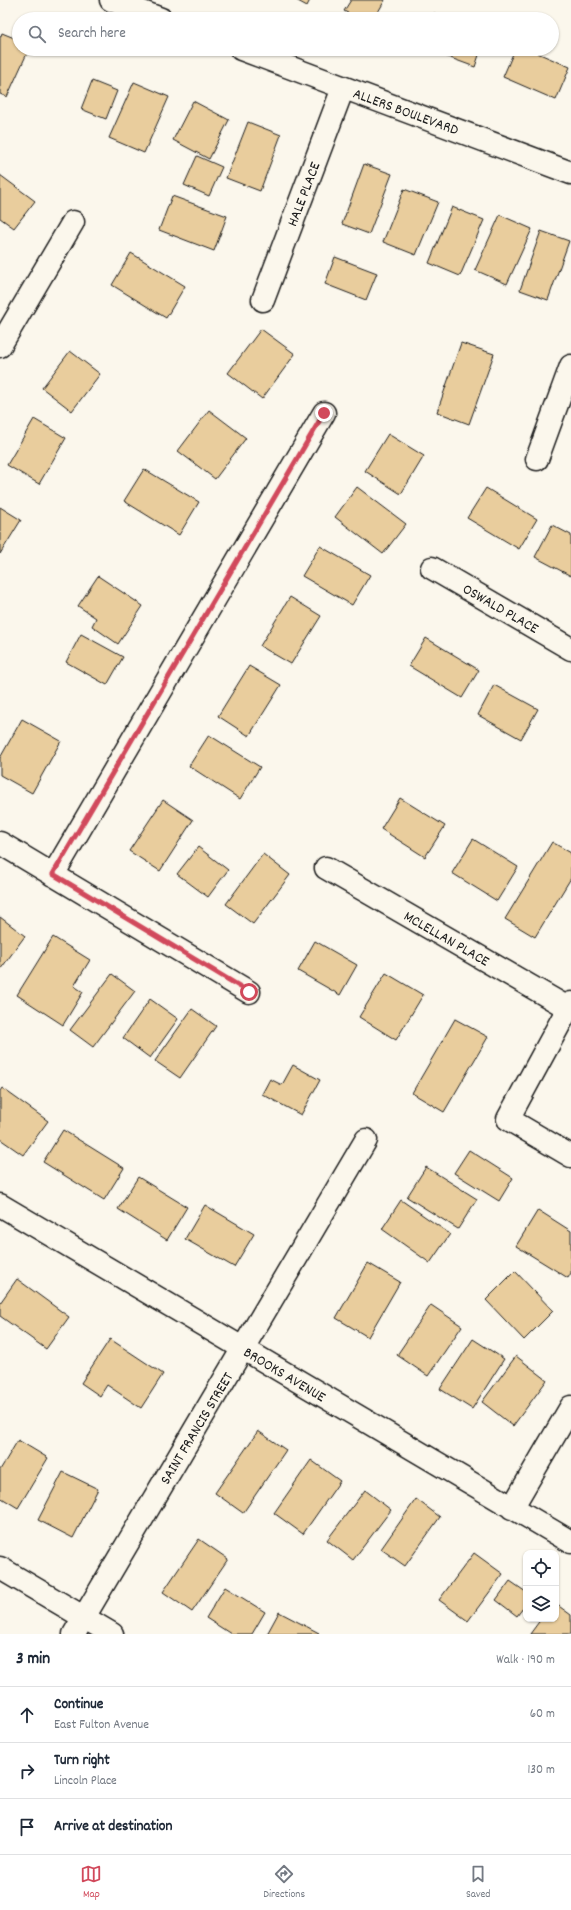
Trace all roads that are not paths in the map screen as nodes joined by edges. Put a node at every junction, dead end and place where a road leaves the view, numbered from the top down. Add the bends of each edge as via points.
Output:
1 (111, 0) edge
2 (143, 12) edge
3 (258, 56) edge
4 (343, 88) junction
5 (571, 173) edge
6 (73, 222) dead end
7 (263, 300) dead end
8 (0, 346) edge
9 (571, 366) edge
10 (324, 413) dead end
11 (537, 459) dead end
12 (432, 568) dead end
13 (571, 649) edge
14 (0, 843) edge
15 (326, 868) dead end
16 (53, 874) junction
17 (249, 992) dead end
18 (569, 1006) edge
19 (366, 1140) dead end
20 (571, 1156) edge
21 (0, 1205) edge
22 (243, 1349) junction
23 (571, 1407) edge
24 (512, 1508) junction
25 (571, 1542) edge
26 (0, 1568) edge
27 (79, 1626) edge
28 (112, 1634) edge

1 - 2 street
3 - 4 street, ALLERS BOULEVARD
4 - 5 street, ALLERS BOULEVARD
4 - 7 street, HALE PLACE
6 - 8 street
9 - 11 street
10 - 16 street
12 - 13 street, OSWALD PLACE
14 - 16 street
15 - 18 street, MCLELLAN PLACE
16 - 17 street
18 - 20 street via 508,1119
19 - 22 street, SAINT FRANCIS STREET
21 - 22 street, BROOKS AVENUE
22 - 24 street, BROOKS AVENUE
22 - 27 street, SAINT FRANCIS STREET
23 - 24 street
24 - 25 street, BROOKS AVENUE
26 - 27 street
27 - 28 street

